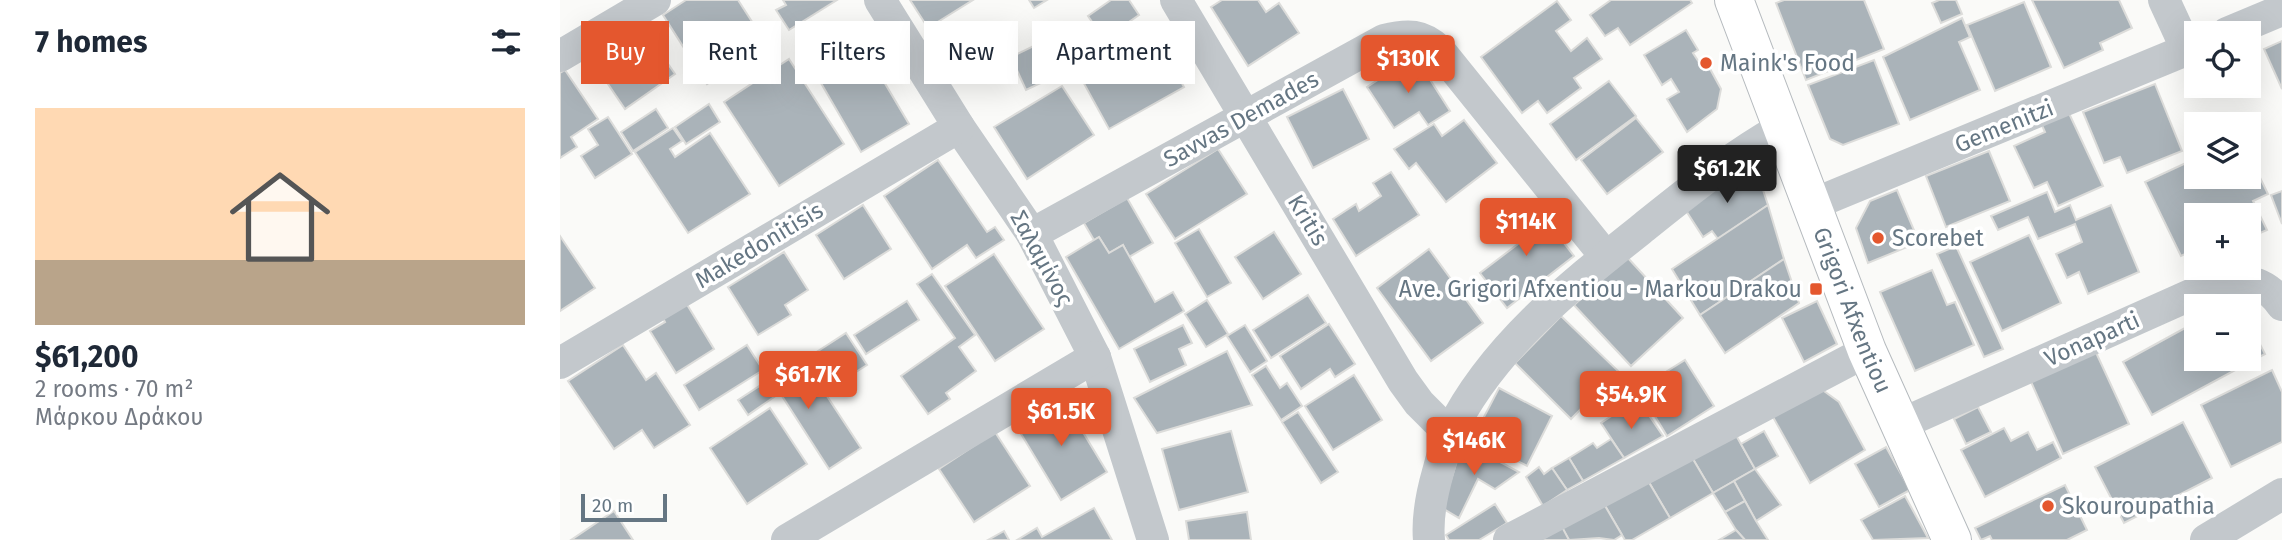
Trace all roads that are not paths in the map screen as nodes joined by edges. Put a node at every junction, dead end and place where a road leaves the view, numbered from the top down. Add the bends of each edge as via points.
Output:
1 (655, 0) edge
2 (880, 0) edge
3 (1176, 0) edge
4 (1734, 0) edge
5 (2164, 0) edge
6 (2282, 10) edge
7 (610, 11) edge
8 (2256, 21) edge
9 (2184, 34) edge
10 (2184, 51) edge
11 (560, 55) edge
12 (1246, 116) junction
13 (959, 127) junction
14 (1782, 128) junction
15 (1811, 205) junction
16 (1032, 234) junction
17 (1606, 257) junction
18 (2282, 306) edge
19 (1867, 351) junction
20 (1095, 357) junction
21 (560, 363) edge
22 (1899, 425) junction
23 (1449, 433) junction
24 (2282, 494) edge
25 (786, 540) edge
26 (1153, 540) edge
27 (1429, 540) edge
28 (1509, 540) edge
29 (1952, 540) edge
30 (2206, 540) edge

1 - 7 street
2 - 13 street, Σαλαμίνος
3 - 12 street, Kritis
4 - 14 main road, Grigori Afxentiou
5 - 9 street
6 - 8 street
7 - 11 street
10 - 15 street, Gemenitzi
12 - 16 street, Savvas Demades
12 - 17 street, Savvas Demades via 1384,40 1406,34 1428,40
12 - 23 street, Kritis via 1403,381
13 - 16 street, Σαλαμίνος
13 - 21 street, Makedonitisis
14 - 15 main road, Grigori Afxentiou
14 - 17 street via 1718,168
15 - 19 main road, Grigori Afxentiou
16 - 20 street, Σαλαμίνος
17 - 23 street via 1495,363
18 - 22 street, Vonaparti via 2264,286 2224,280
19 - 22 main road, Grigori Afxentiou
19 - 28 street
20 - 25 street
20 - 26 street, Σαλαμίνος
22 - 29 main road, Grigori Afxentiou
23 - 27 street via 1435,485
24 - 30 street

